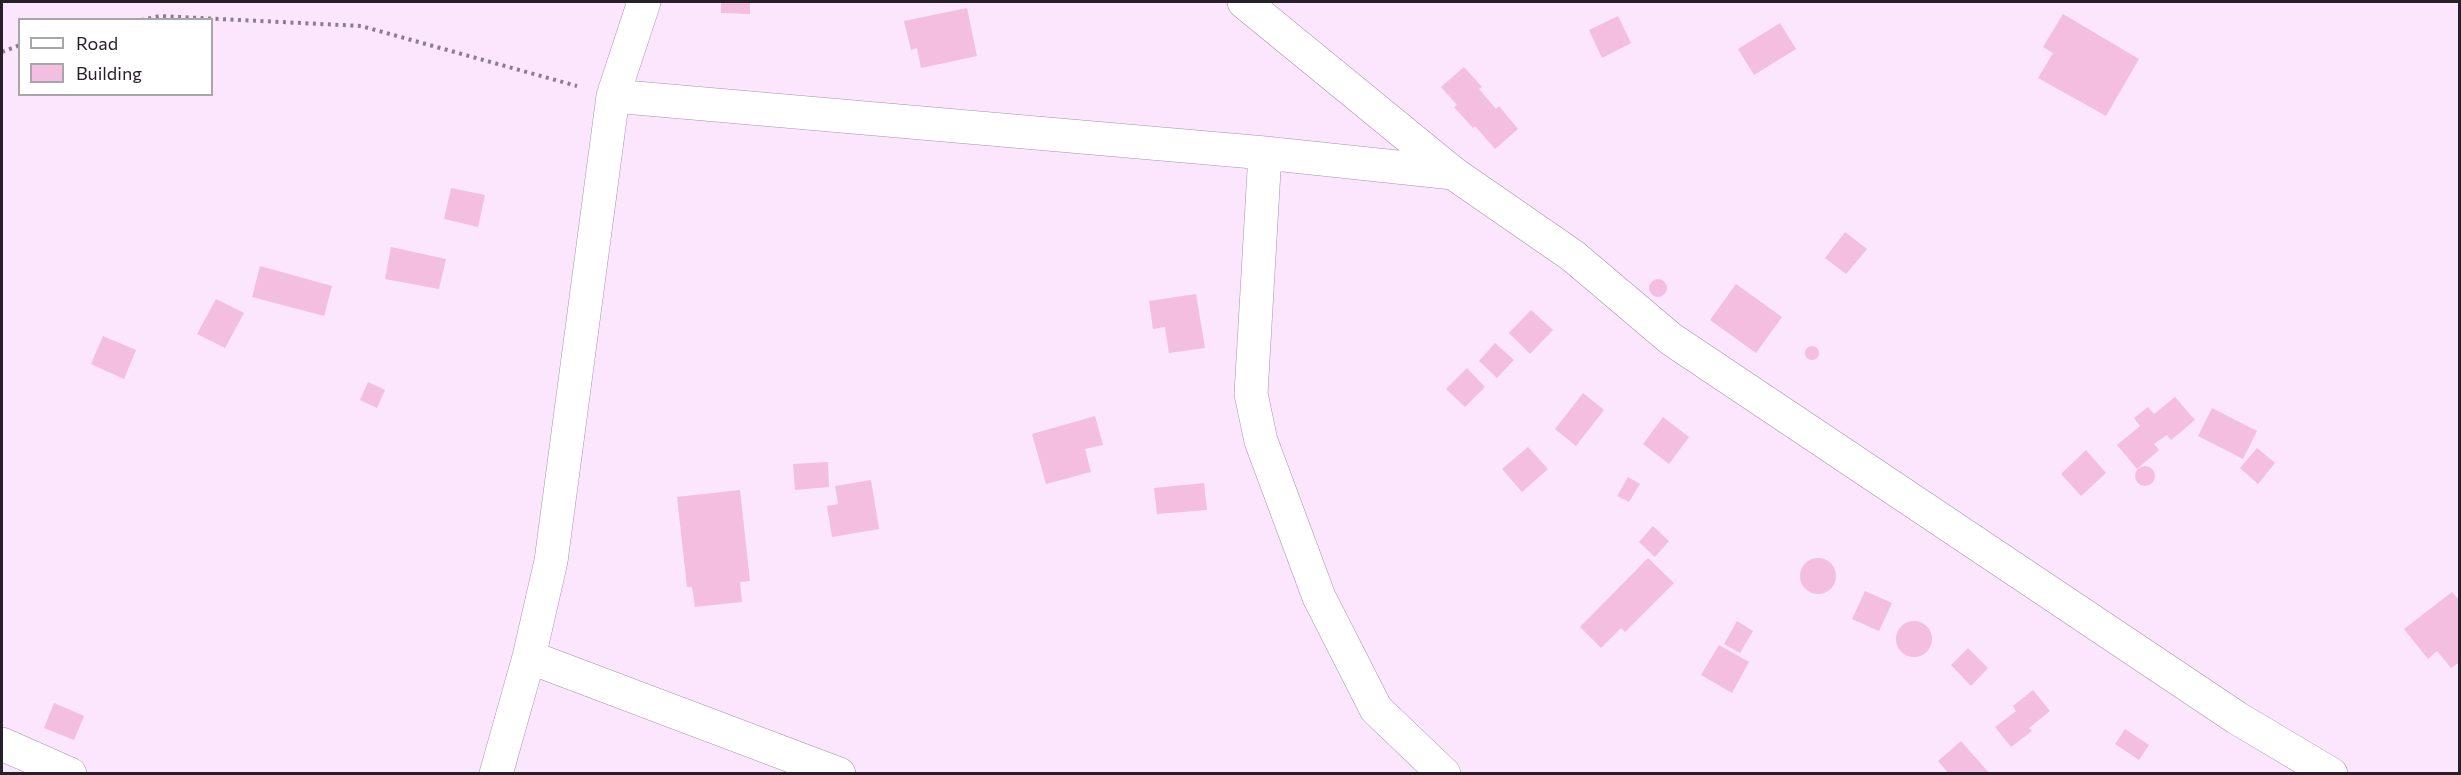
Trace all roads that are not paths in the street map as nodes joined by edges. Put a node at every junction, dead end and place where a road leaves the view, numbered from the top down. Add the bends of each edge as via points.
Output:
1 (645, 2) edge
2 (1244, 2) edge
3 (613, 96) junction
4 (1265, 153) junction
5 (1453, 173) junction
6 (529, 657) junction
7 (2, 744) edge
8 (70, 774) edge
9 (496, 774) edge
10 (839, 774) edge
11 (1444, 774) edge
12 (2331, 774) edge

1 - 3 street
2 - 5 street
3 - 4 street
3 - 6 street via 551,561
4 - 5 street
4 - 11 street via 1251,394 1261,441 1319,597 1376,710
5 - 12 street via 1573,256 1671,339 2237,718
6 - 9 street
6 - 10 street
7 - 8 street

